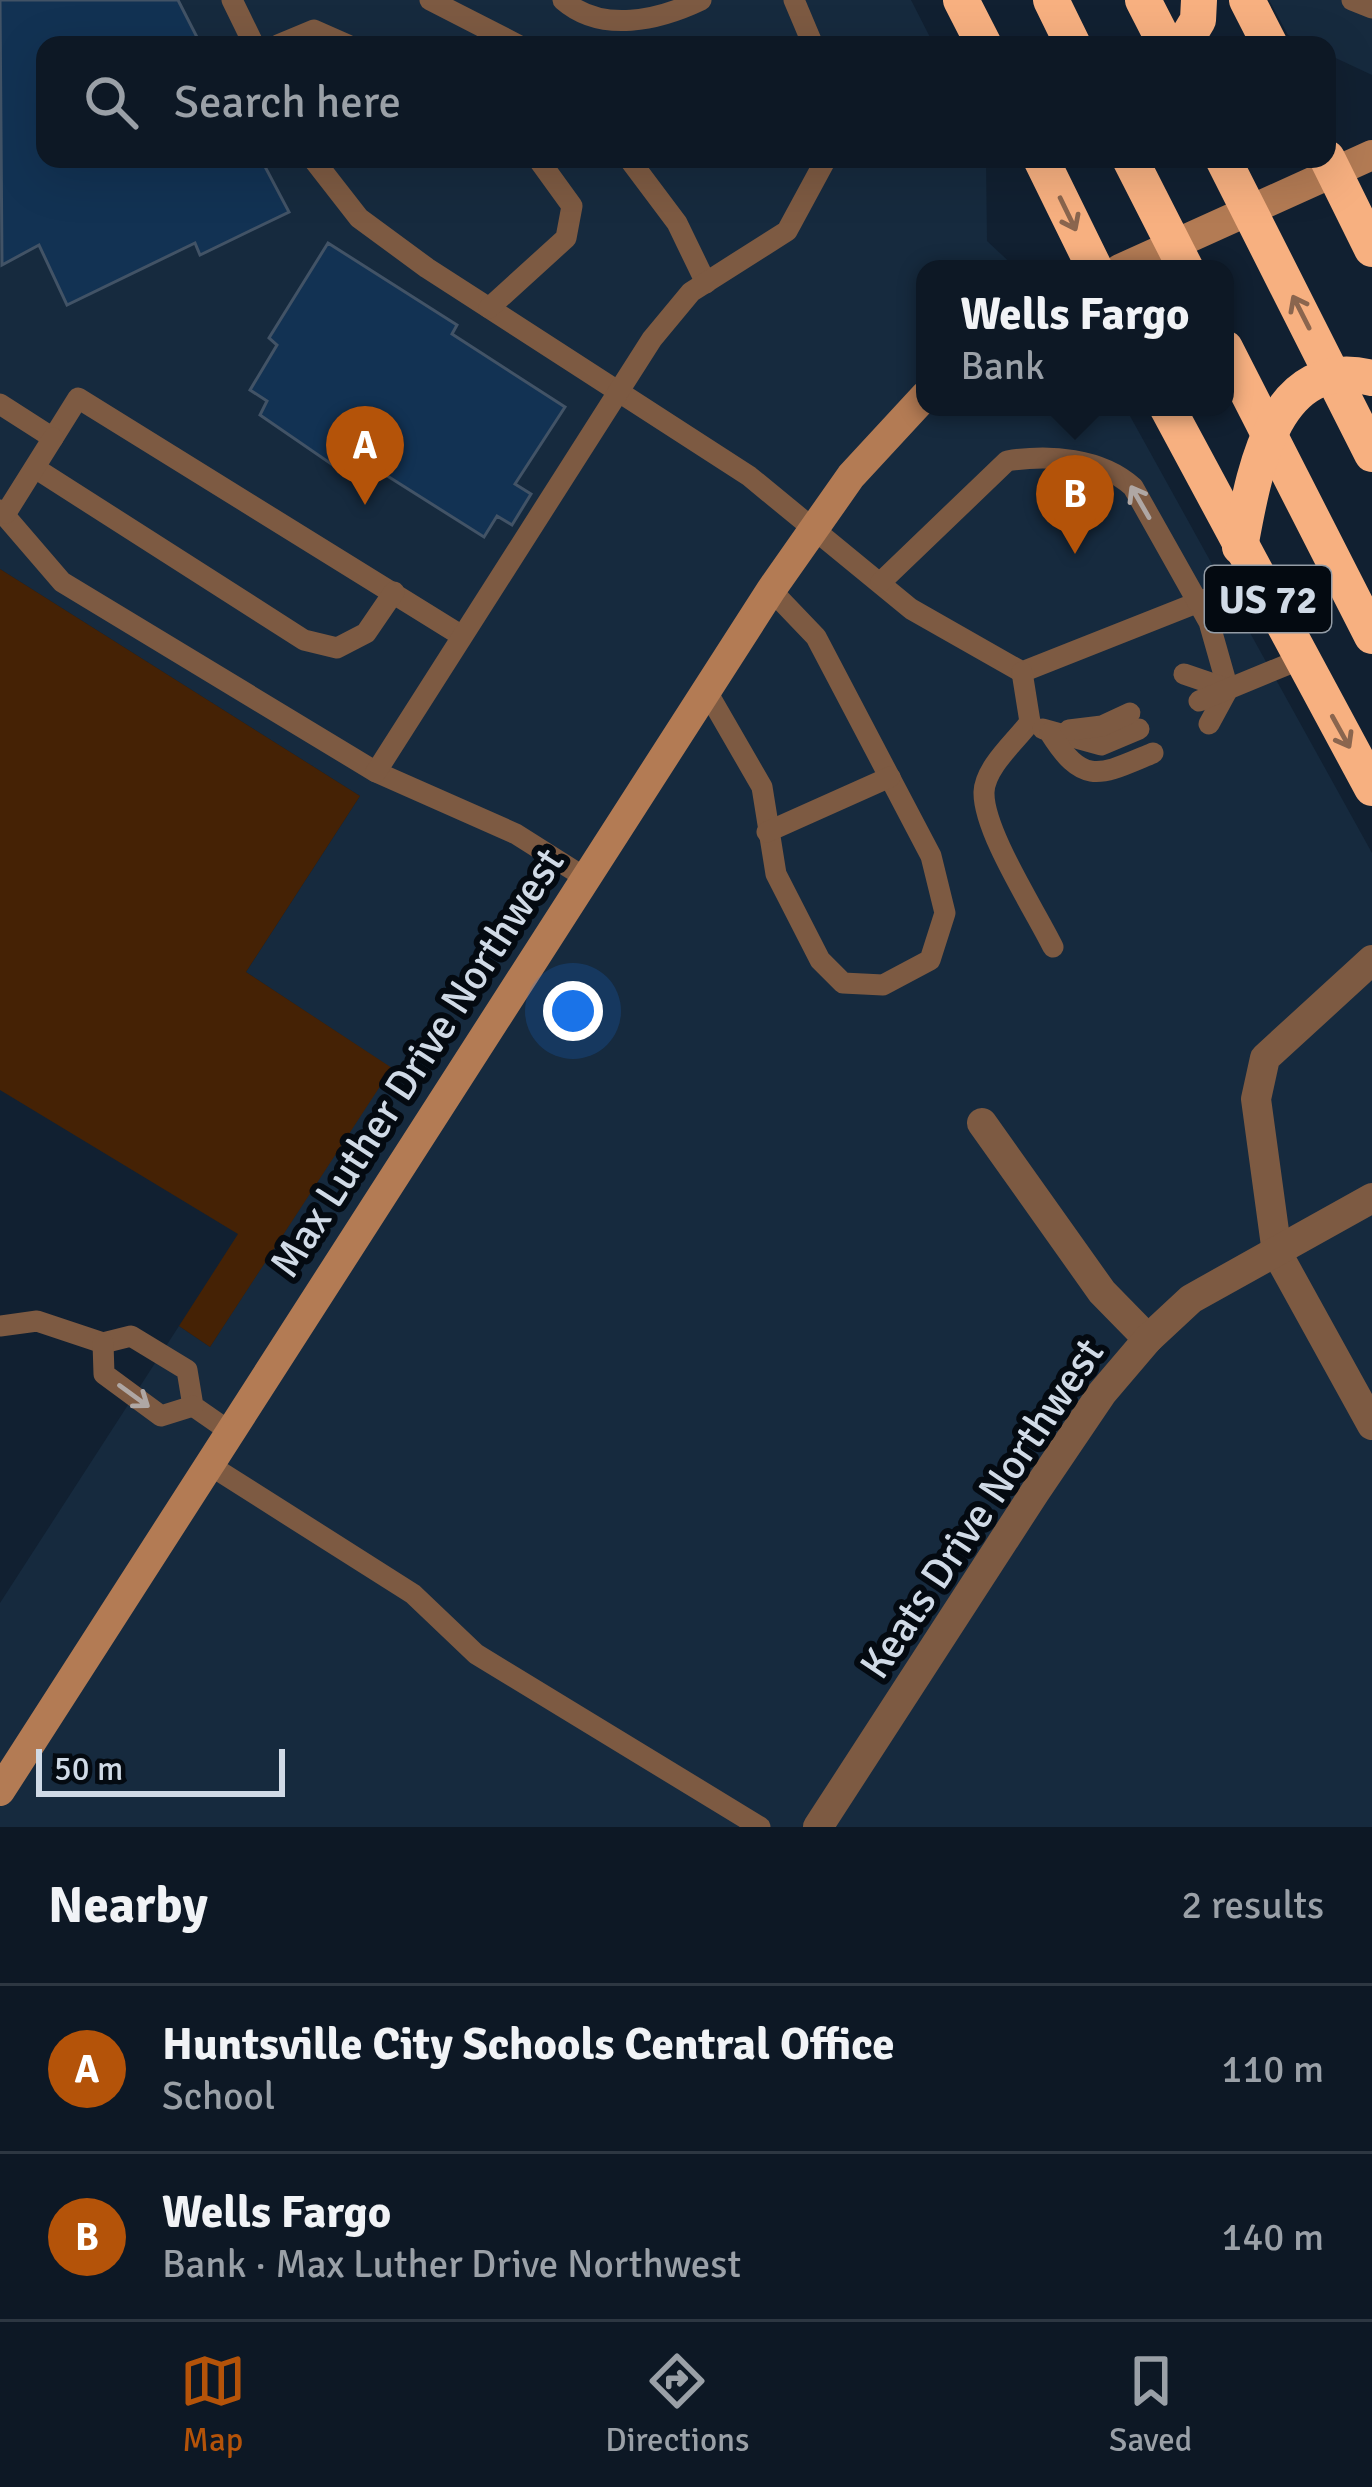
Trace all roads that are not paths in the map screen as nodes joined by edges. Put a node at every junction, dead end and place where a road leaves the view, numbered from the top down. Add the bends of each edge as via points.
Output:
1 (232, 0) edge
2 (430, 0) edge
3 (563, 0) edge
4 (700, 0) edge
5 (794, 0) edge
6 (961, 0) edge
7 (1144, 0) edge
8 (1199, 0) edge
9 (1247, 0) edge
10 (1054, 6) edge
11 (250, 36) edge
12 (300, 36) edge
13 (328, 36) edge
14 (500, 36) edge
15 (809, 36) edge
16 (982, 36) edge
17 (1069, 36) edge
18 (1162, 36) edge
19 (1189, 36) edge
20 (1265, 36) edge
21 (1372, 155) edge
22 (1336, 165) edge
23 (320, 168) edge
24 (545, 168) edge
25 (636, 168) edge
26 (821, 168) edge
27 (1045, 168) edge
28 (1135, 168) edge
29 (1228, 168) edge
30 (1327, 168) edge
31 (1332, 168) edge
32 (1372, 249) edge
33 (1091, 260) edge
34 (1138, 260) edge
35 (1181, 260) edge
36 (706, 283) junction
37 (489, 308) junction
38 (1234, 366) edge
39 (1372, 378) edge
40 (619, 391) junction
41 (0, 404) edge
42 (916, 406) edge
43 (1172, 416) edge
44 (53, 438) junction
45 (1372, 454) edge
46 (34, 468) junction
47 (3, 512) edge
48 (812, 531) junction
49 (1248, 563) junction
50 (881, 582) junction
51 (771, 590) junction
52 (394, 592) junction
53 (1195, 605) junction
54 (462, 636) junction
55 (1372, 636) edge
56 (1301, 659) junction
57 (1022, 672) junction
58 (1228, 689) junction
59 (706, 690) junction
60 (1197, 700) dead end
61 (1040, 728) junction
62 (376, 772) junction
63 (890, 777) junction
64 (1372, 788) edge
65 (767, 832) junction
66 (584, 877) junction
67 (1052, 946) dead end
68 (1372, 960) edge
69 (982, 1123) dead end
70 (1372, 1198) edge
71 (1277, 1253) junction
72 (0, 1326) edge
73 (1148, 1339) junction
74 (103, 1343) junction
75 (194, 1406) junction
76 (1372, 1425) edge
77 (230, 1431) junction
78 (208, 1464) junction
79 (0, 1791) edge
80 (760, 1827) edge
81 (818, 1827) edge

1 - 11 lane
2 - 14 lane
3 - 4 lane via 614,22 668,16
5 - 15 lane
6 - 16 highway
7 - 18 highway
8 - 19 highway
9 - 20 highway
10 - 17 highway
12 - 13 lane
21 - 22 street
23 - 37 lane via 359,218
24 - 37 lane via 572,206 566,238
25 - 36 lane
26 - 36 lane via 787,231
27 -> 33 highway
28 - 35 highway
45 -> 29 highway
30 - 34 street
31 - 32 highway
36 - 40 lane via 652,339
37 - 40 lane
38 - 55 highway
39 - 49 highway via 1316,382 1284,406 1257,456
40 - 48 lane via 749,476
40 - 54 lane
41 - 44 lane
42 - 48 street, Max Luther Drive Northwest
43 - 49 highway, US 72
44 - 46 lane
44 - 52 lane via 78,398
46 - 47 lane
46 - 52 lane via 304,640 337,648 366,633
47 - 62 lane via 62,582
48 - 50 lane
48 - 51 street, Max Luther Drive Northwest
49 - 53 lane
49 - 56 highway, US 72
53 -> 50 lane via 1133,487 1113,469 1031,457 1007,461
50 - 57 lane via 911,609
51 - 59 street, Max Luther Drive Northwest
51 - 63 lane via 816,637
52 - 54 lane
53 - 57 lane
53 - 58 lane via 1219,647
54 - 62 lane
56 - 58 lane
56 -> 64 highway, US 72
57 - 61 lane
58 - 60 lane
59 - 65 lane via 762,787
59 - 66 street, Max Luther Drive Northwest
61 - 61 lane via 1101,745 1139,728
61 - 67 lane via 993,770 984,791 990,821
62 - 66 lane via 516,833
63 - 65 lane
63 - 65 lane via 931,856 945,913 930,960 883,985 843,982 820,960 776,874
66 - 77 street, Max Luther Drive Northwest
68 - 71 street via 1265,1058 1256,1099
69 - 73 street via 1102,1292
70 - 71 street, Keats Drive Northwest
71 - 73 street, Keats Drive Northwest via 1191,1299
71 - 76 street
72 - 74 lane via 37,1321
73 - 81 street, Keats Drive Northwest via 1046,1476
74 - 75 lane via 131,1336 187,1370
74 -> 75 lane via 104,1374 160,1416
75 - 77 lane
77 - 78 street, Max Luther Drive Northwest
78 - 79 street, Max Luther Drive Northwest
78 - 80 lane via 413,1594 476,1654

